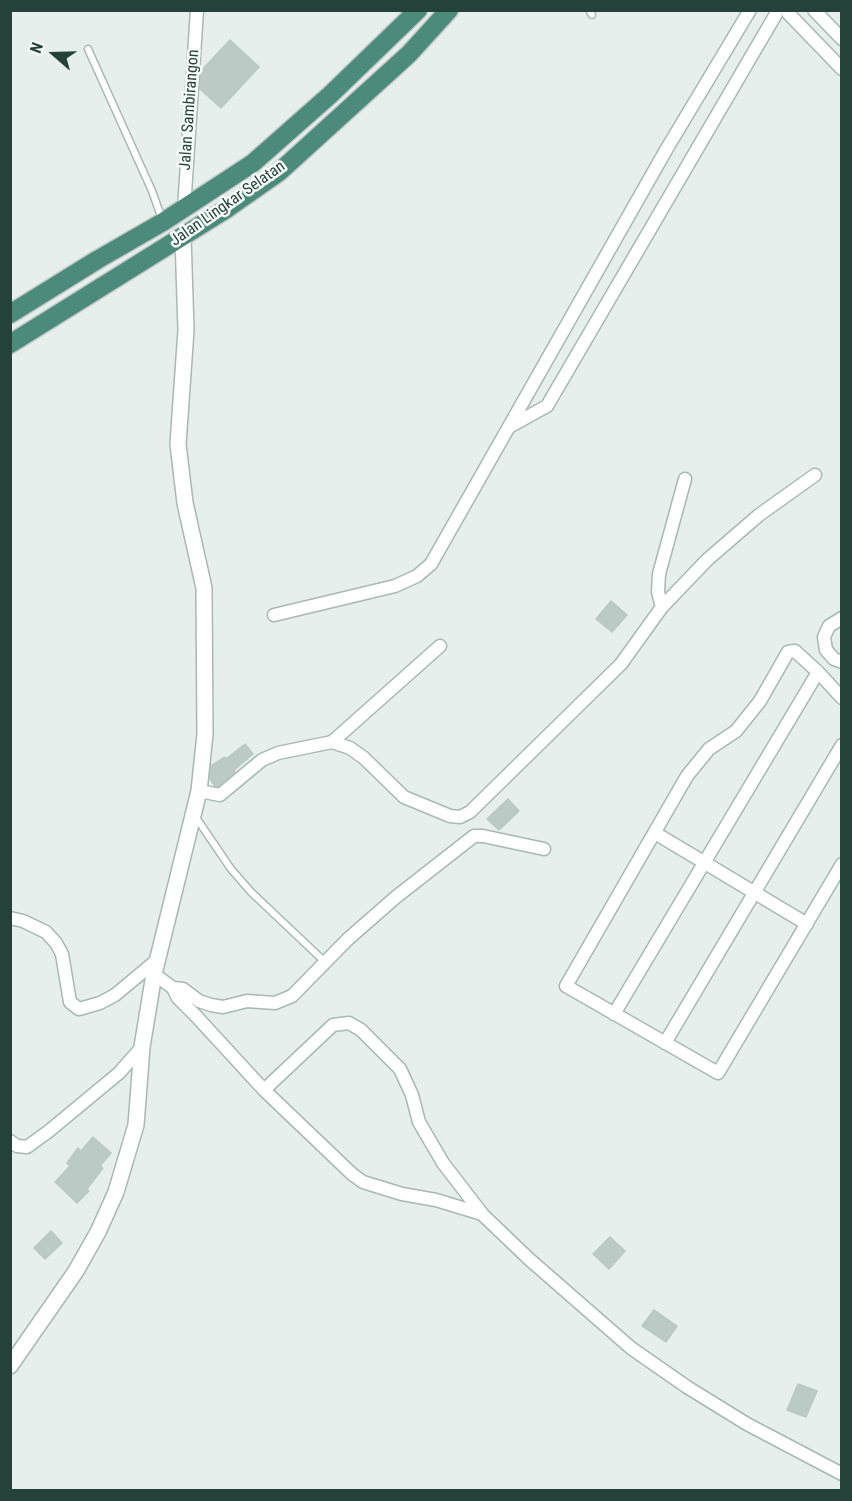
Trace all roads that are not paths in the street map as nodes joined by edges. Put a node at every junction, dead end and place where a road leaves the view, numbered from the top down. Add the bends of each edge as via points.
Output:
1 (197, 10) edge
2 (418, 10) edge
3 (449, 10) edge
4 (750, 10) edge
5 (814, 10) edge
6 (781, 12) edge
7 (842, 39) edge
8 (88, 49) dead end
9 (842, 69) edge
10 (184, 209) junction
11 (163, 222) junction
12 (183, 237) junction
13 (49, 290) junction
14 (61, 313) junction
15 (10, 314) edge
16 (10, 344) edge
17 (509, 427) junction
18 (815, 475) dead end
19 (686, 479) dead end
20 (662, 608) junction
21 (274, 615) dead end
22 (842, 618) edge
23 (440, 646) dead end
24 (839, 663) edge
25 (818, 672) junction
26 (842, 698) edge
27 (332, 742) junction
28 (842, 745) edge
29 (199, 791) junction
30 (193, 813) junction
31 (655, 833) junction
32 (544, 849) dead end
33 (704, 863) junction
34 (842, 864) edge
35 (754, 892) junction
36 (10, 918) edge
37 (807, 924) junction
38 (326, 963) junction
39 (155, 967) junction
40 (173, 988) junction
41 (614, 1014) junction
42 (665, 1043) junction
43 (142, 1047) junction
44 (264, 1090) junction
45 (10, 1140) edge
46 (483, 1215) junction
47 (10, 1366) edge
48 (842, 1474) edge

1 - 10 street, Jalan Sambirangon
2 - 10 highway, Jalan Lingkar Selatan via 253,163
3 - 12 highway, Jalan Lingkar Selatan via 409,54 278,172
4 - 17 street
5 - 7 street
6 - 9 street
6 - 17 street via 547,406
8 - 11 lane
10 - 11 highway, Jalan Lingkar Selatan
11 - 13 highway, Jalan Lingkar Selatan
12 - 14 highway, Jalan Lingkar Selatan
12 - 29 street via 186,330 178,444 185,503 204,588 205,734
13 - 14 highway
13 - 15 highway, Jalan Lingkar Selatan
14 - 16 highway, Jalan Lingkar Selatan
17 - 21 street via 425,570 395,586
18 - 20 street via 707,560
19 - 20 street via 659,574
20 - 27 street via 621,664 470,812 460,817 404,797 364,758
22 - 24 street via 829,626 824,638 826,650
23 - 27 street
25 - 26 street
25 - 31 street via 795,651 788,652 760,701 736,731 709,748 687,776
25 - 33 street
27 - 29 street via 262,760 220,795
28 - 35 street
29 - 30 street
30 - 38 lane via 251,892
30 - 39 street
31 - 33 street
31 - 41 street via 567,986
32 - 38 street via 474,837 396,897
33 - 35 street
33 - 41 street
34 - 37 street
35 - 37 street
35 - 42 street
36 - 39 street via 46,932 56,943 62,954 70,1002 79,1009 115,995
37 - 42 street via 718,1073
38 - 40 street via 292,996 275,1004 247,1001 223,1007
39 - 40 street
39 - 43 street
40 - 44 street
41 - 42 street
43 - 45 street via 119,1073 27,1147
43 - 47 street via 136,1125 116,1192 76,1271
44 - 46 street via 363,1182
44 - 46 street via 326,1030 341,1022 355,1026 400,1069 429,1140
46 - 48 street via 631,1348 737,1418

